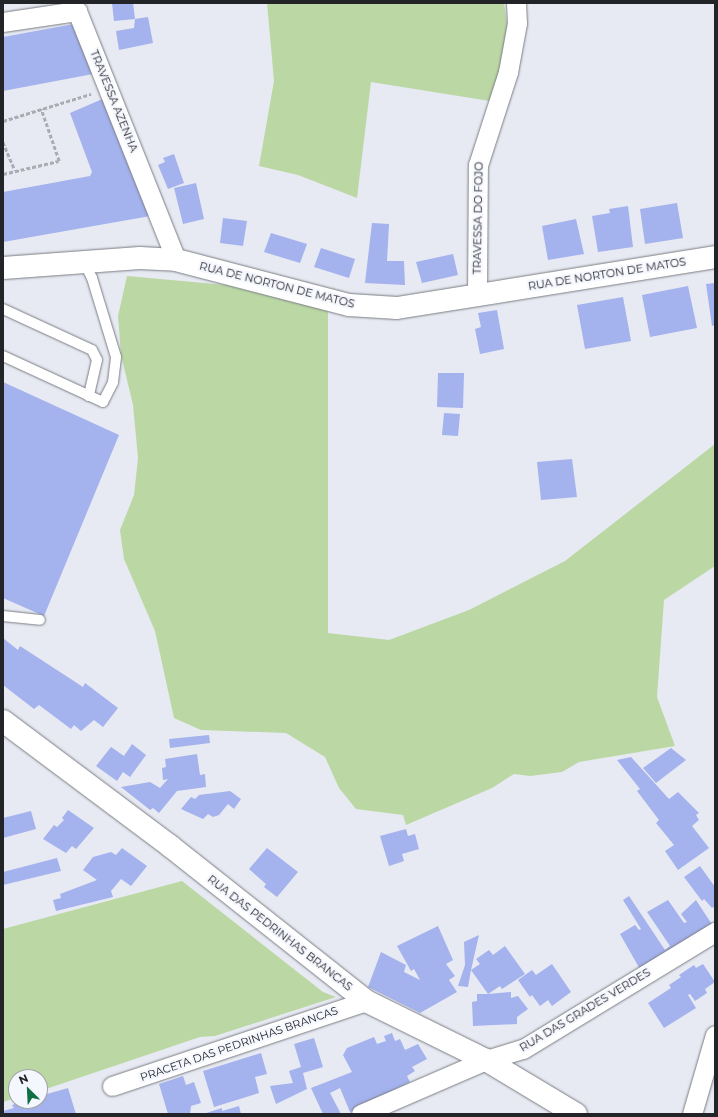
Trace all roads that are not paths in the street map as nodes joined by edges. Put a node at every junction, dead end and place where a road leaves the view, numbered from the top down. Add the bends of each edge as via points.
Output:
1 (516, 3) edge
2 (3, 22) edge
3 (715, 258) edge
4 (176, 260) junction
5 (84, 262) junction
6 (3, 268) edge
7 (477, 295) junction
8 (3, 309) edge
9 (3, 356) edge
10 (89, 396) junction
11 (3, 616) edge
12 (40, 620) dead end
13 (3, 720) edge
14 (715, 932) edge
15 (366, 1001) junction
16 (715, 1035) edge
17 (486, 1060) junction
18 (112, 1086) dead end
19 (361, 1114) edge
20 (576, 1114) edge
21 (692, 1114) edge

1 - 7 street, TRAVESSA DO FOJO via 517,24 508,72 478,165
2 - 4 street, TRAVESSA AZENHA via 78,11
3 - 7 street, RUA DE NORTON DE MATOS
4 - 5 street, RUA DE NORTON DE MATOS via 140,258
4 - 7 street, RUA DE NORTON DE MATOS via 349,305 398,308
5 - 6 street, RUA DE NORTON DE MATOS
5 - 10 lane via 92,278 116,357 113,382 103,402
8 - 10 lane via 92,350 97,360
9 - 10 lane
11 - 12 lane
13 - 15 street, RUA DAS PEDRINHAS BRANCAS via 170,846
14 - 17 street, RUA DAS GRADES VERDES via 523,1049
15 - 17 street, RUA DAS PEDRINHAS BRANCAS
15 - 18 street, PRACETA DAS PEDRINHAS BRANCAS
16 - 21 street
17 - 19 street, RUA DAS GRADES VERDES
17 - 20 street, RUA DAS PEDRINHAS BRANCAS

